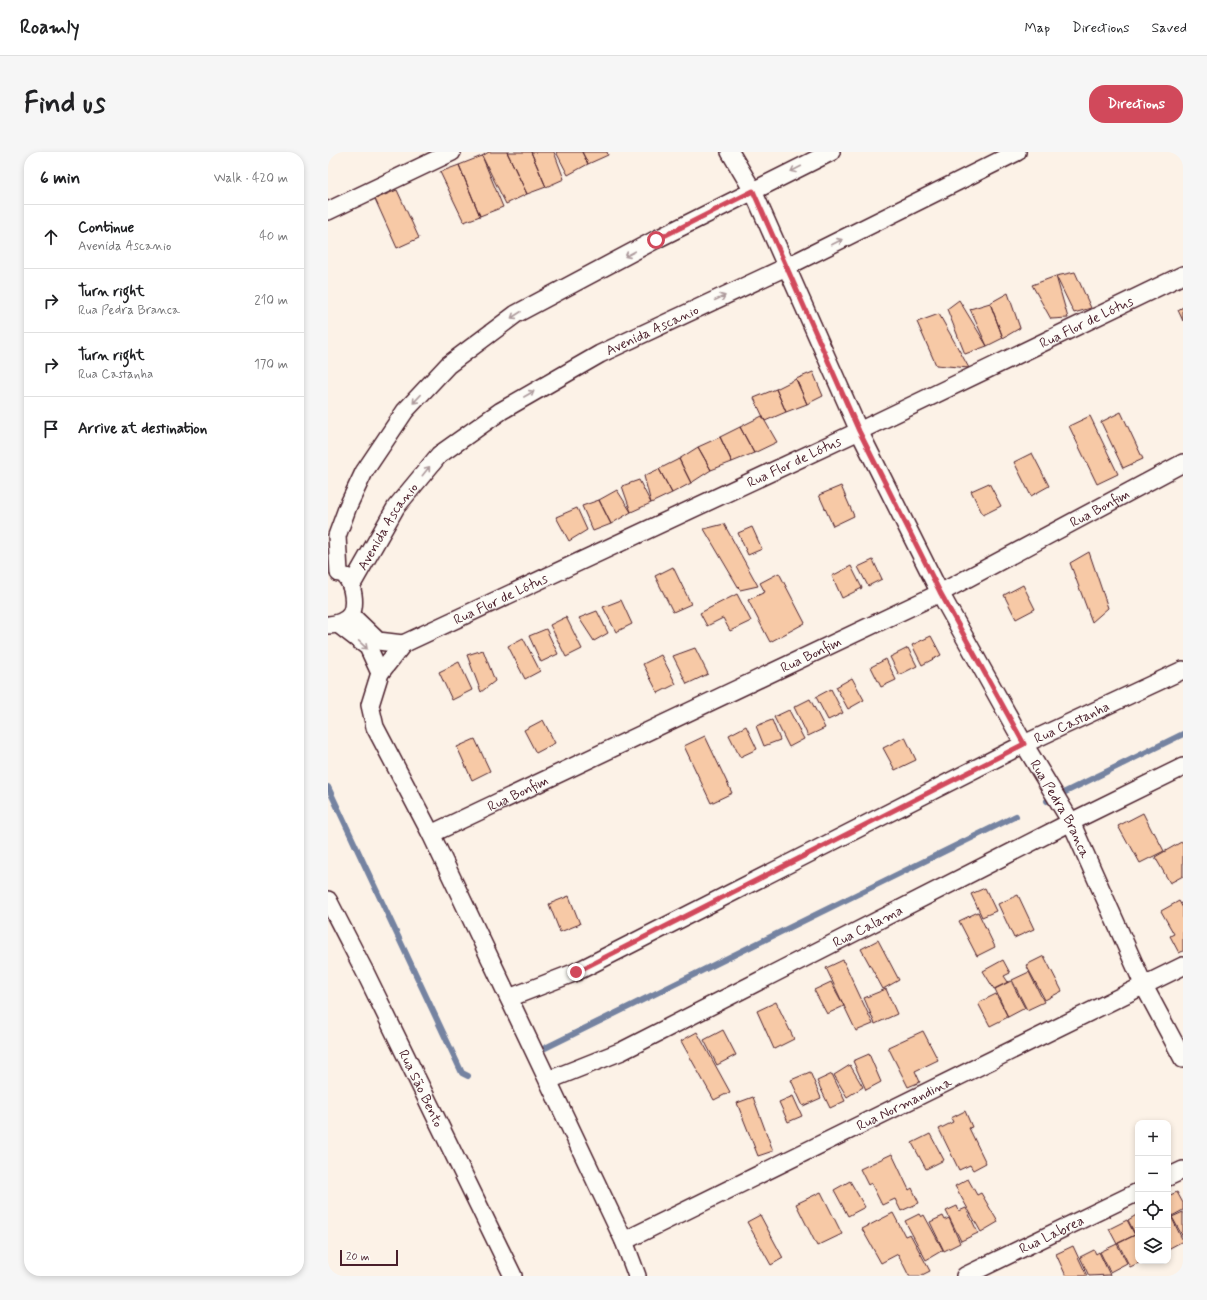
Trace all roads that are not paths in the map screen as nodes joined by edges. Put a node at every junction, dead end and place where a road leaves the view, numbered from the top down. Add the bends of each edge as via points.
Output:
1 (452, 152) edge
2 (730, 152) edge
3 (831, 152) edge
4 (1017, 152) edge
5 (753, 191) junction
6 (328, 210) edge
7 (786, 267) junction
8 (1183, 275) edge
9 (859, 431) junction
10 (1183, 463) edge
11 (334, 573) edge
12 (351, 586) junction
13 (940, 592) junction
14 (335, 624) edge
15 (403, 644) junction
16 (1183, 670) edge
17 (380, 673) junction
18 (1024, 744) junction
19 (1183, 767) edge
20 (1071, 822) junction
21 (431, 834) junction
22 (328, 900) edge
23 (1183, 966) edge
24 (1144, 986) junction
25 (509, 998) junction
26 (1183, 1059) edge
27 (549, 1080) junction
28 (1183, 1170) edge
29 (1171, 1176) edge
30 (1135, 1193) edge
31 (624, 1241) junction
32 (513, 1276) edge
33 (637, 1276) edge
34 (965, 1276) edge

1 - 6 street
2 - 5 street, Rua Pedra Branca
3 -> 5 street, Avenida Ascanio
7 -> 4 street, Avenida Ascanio
5 - 7 street, Rua Pedra Branca
5 -> 11 street, Avenida Ascanio via 516,314 448,365 405,411 364,472 337,536
7 - 9 street, Rua Pedra Branca
12 -> 7 street, Avenida Ascanio via 396,507 439,456 501,411 600,354
8 - 9 street, Rua Flor de Lótus
9 - 13 street, Rua Pedra Branca
9 - 15 street, Rua Flor de Lótus
10 - 13 street, Rua Bonfim
11 - 12 street via 347,577
12 - 14 street via 353,604
13 - 18 street, Rua Pedra Branca
13 - 21 street, Rua Bonfim
14 - 15 street via 378,641
14 -> 17 street via 368,647
15 - 17 street
16 - 18 street, Rua Castanha
17 - 21 street via 370,705 375,727
18 - 20 street, Rua Pedra Branca
18 - 25 street, Rua Castanha via 576,972
19 - 20 street, Rua Calama
20 - 24 street, Rua Pedra Branca
20 - 27 street, Rua Calama via 622,1051
21 - 25 street
22 - 32 street, Rua São Bento
23 - 24 street, Rua Normandina
24 - 26 street, Rua Pedra Branca
24 - 31 street, Rua Normandina
25 - 27 street
27 - 31 street
28 - 29 street
30 - 34 street, Rua Labrea
31 - 33 street

